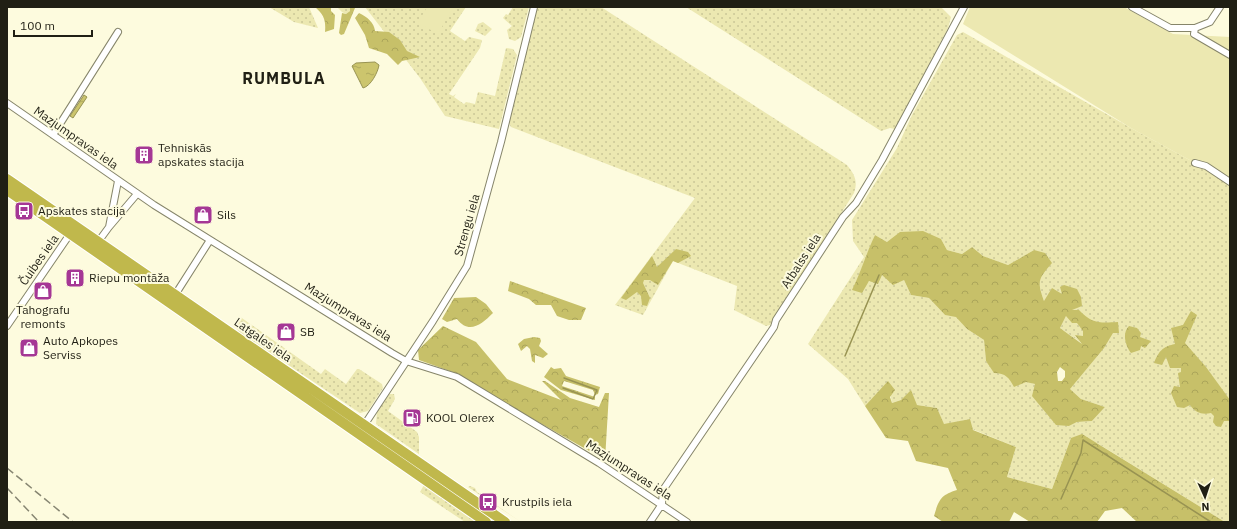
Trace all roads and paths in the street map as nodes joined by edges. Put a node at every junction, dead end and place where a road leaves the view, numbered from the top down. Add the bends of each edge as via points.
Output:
1 (534, 7) edge
2 (964, 7) edge
3 (1132, 7) edge
4 (1220, 7) edge
5 (1195, 28) junction
6 (118, 32) dead end
7 (1230, 55) edge
8 (7, 103) edge
9 (53, 135) junction
10 (1195, 163) dead end
11 (7, 179) edge
12 (118, 181) junction
13 (1230, 182) edge
14 (7, 190) edge
15 (137, 194) junction
16 (109, 227) junction
17 (73, 230) junction
18 (210, 240) junction
19 (98, 242) junction
20 (175, 295) junction
21 (7, 326) edge
22 (406, 361) junction
23 (361, 429) junction
24 (662, 504) junction
25 (486, 522) edge
26 (505, 522) edge
27 (650, 522) edge
28 (687, 522) edge

1 - 22 street, Strengu iela via 467,266
2 - 24 street, Atbalss iela via 879,166 856,203 838,224 774,327 664,490
3 - 5 street via 1170,28
4 - 5 street via 1210,22
5 - 7 street via 1194,34 1198,38
6 - 9 street
8 - 9 street, Mazjumpravas iela
9 - 12 street, Mazjumpravas iela
10 - 13 street via 1206,166
11 - 17 highway, Latgales iela
12 - 15 street, Mazjumpravas iela
12 - 16 street
14 - 17 highway, Latgales iela
15 - 16 street
15 - 18 street, Mazjumpravas iela
16 - 19 street
17 - 19 highway, Latgales iela
17 - 21 street, Čuibes iela
17 - 23 highway, Latgales iela
18 - 20 street
18 - 22 street, Mazjumpravas iela
19 - 20 highway, Latgales iela
20 - 23 highway, Latgales iela
22 - 23 street, Strengu iela
22 - 24 street, Mazjumpravas iela via 457,377
23 - 25 highway, Latgales iela
23 - 26 highway, Latgales iela
24 - 27 street, Atbalss iela
24 - 28 street, Mazjumpravas iela

